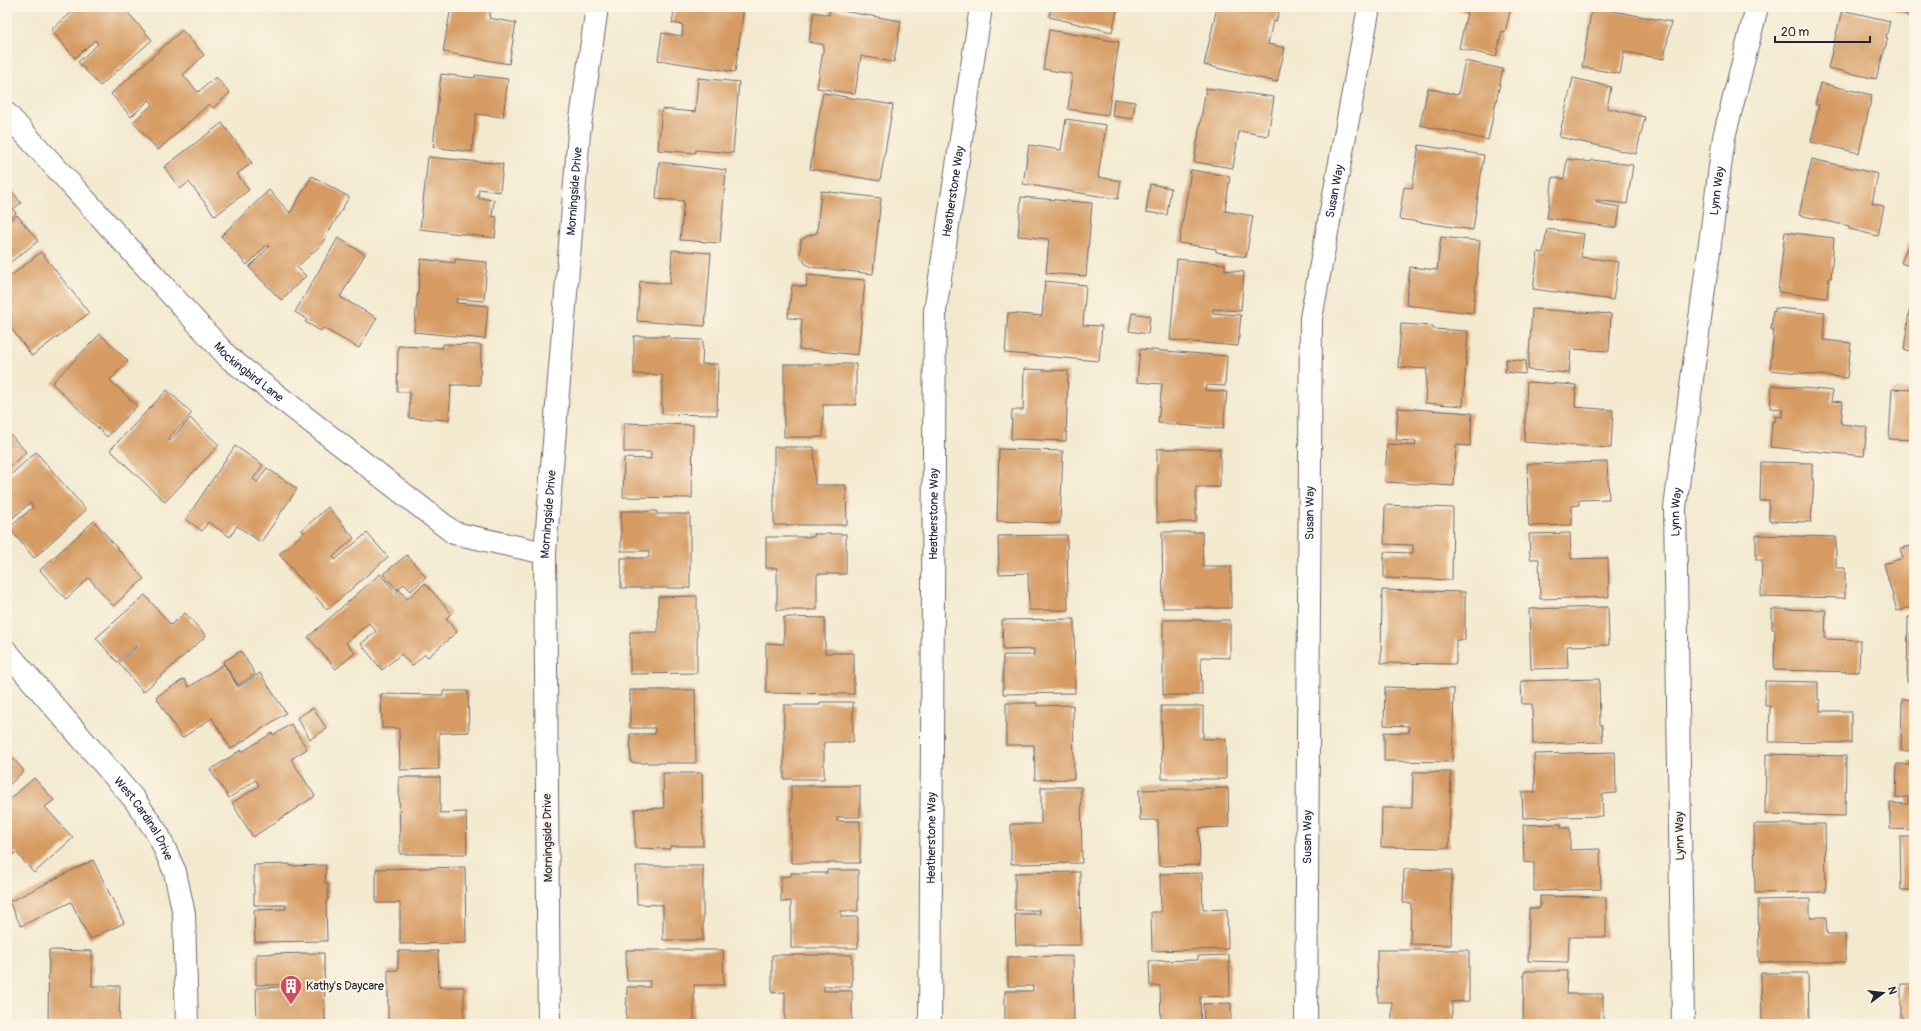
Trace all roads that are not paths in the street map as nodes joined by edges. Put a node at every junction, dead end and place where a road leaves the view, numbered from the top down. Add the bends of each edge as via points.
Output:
1 (597, 7) edge
2 (981, 7) edge
3 (1370, 7) edge
4 (1757, 7) edge
5 (7, 114) edge
6 (545, 553) junction
7 (7, 652) edge
8 (187, 1024) edge
9 (550, 1024) edge
10 (930, 1024) edge
11 (1306, 1024) edge
12 (1683, 1024) edge

1 - 6 street, Morningside Drive via 579,133
2 - 10 street, Heatherstone Way via 936,311
3 - 11 street, Susan Way via 1311,318
4 - 12 street, Lynn Way via 1724,137 1675,508
5 - 6 street, Mockingbird Lane via 229,358 454,533
6 - 9 street, Morningside Drive
7 - 8 street, West Cardinal Drive via 134,799 158,834 175,872 184,914

